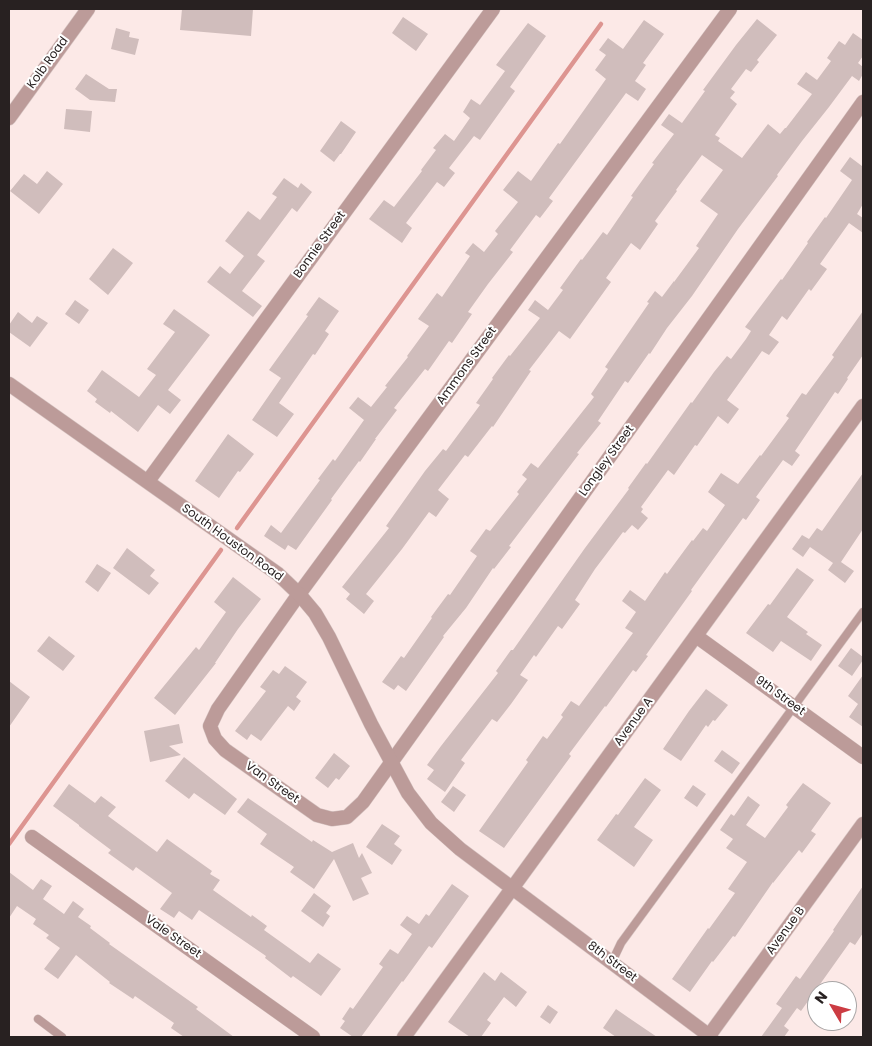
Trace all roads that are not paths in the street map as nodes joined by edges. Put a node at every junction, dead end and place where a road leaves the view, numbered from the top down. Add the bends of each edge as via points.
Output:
1 (88, 9) edge
2 (493, 9) edge
3 (730, 9) edge
4 (863, 102) edge
5 (9, 118) edge
6 (9, 384) edge
7 (863, 406) edge
8 (148, 482) junction
9 (299, 594) junction
10 (863, 612) edge
11 (696, 636) junction
12 (794, 707) junction
13 (210, 726) joint
14 (863, 757) edge
15 (391, 762) junction
16 (348, 816) joint
17 (863, 824) edge
18 (32, 837) dead end
19 (513, 888) junction
20 (612, 962) junction
21 (38, 1019) dead end
22 (62, 1037) edge
23 (313, 1037) edge
24 (404, 1037) edge
25 (710, 1037) edge

1 - 5 street, Kolb Road
2 - 8 street, Bonnie Street
3 - 9 street, Ammons Street
4 - 15 street, Longley Street
6 - 8 street, South Houston Road
7 - 11 street, Avenue A
8 - 9 street, South Houston Road via 278,574
9 - 13 street, Ammons Street
9 - 15 street, South Houston Road via 329,637
10 - 12 lane
11 - 12 street, 9th Street
11 - 19 street, Avenue A
12 - 14 street, 9th Street
12 - 20 lane via 622,943
13 - 16 street, Van Street via 224,750 317,815 332,819
15 - 16 street, Longley Street via 363,802
15 - 19 street, South Houston Road via 408,793 431,823
17 - 25 street, Avenue B
18 - 23 street, Vale Street
19 - 20 street, 8th Street
19 - 24 street, Avenue A
20 - 25 street, 8th Street
21 - 22 lane

